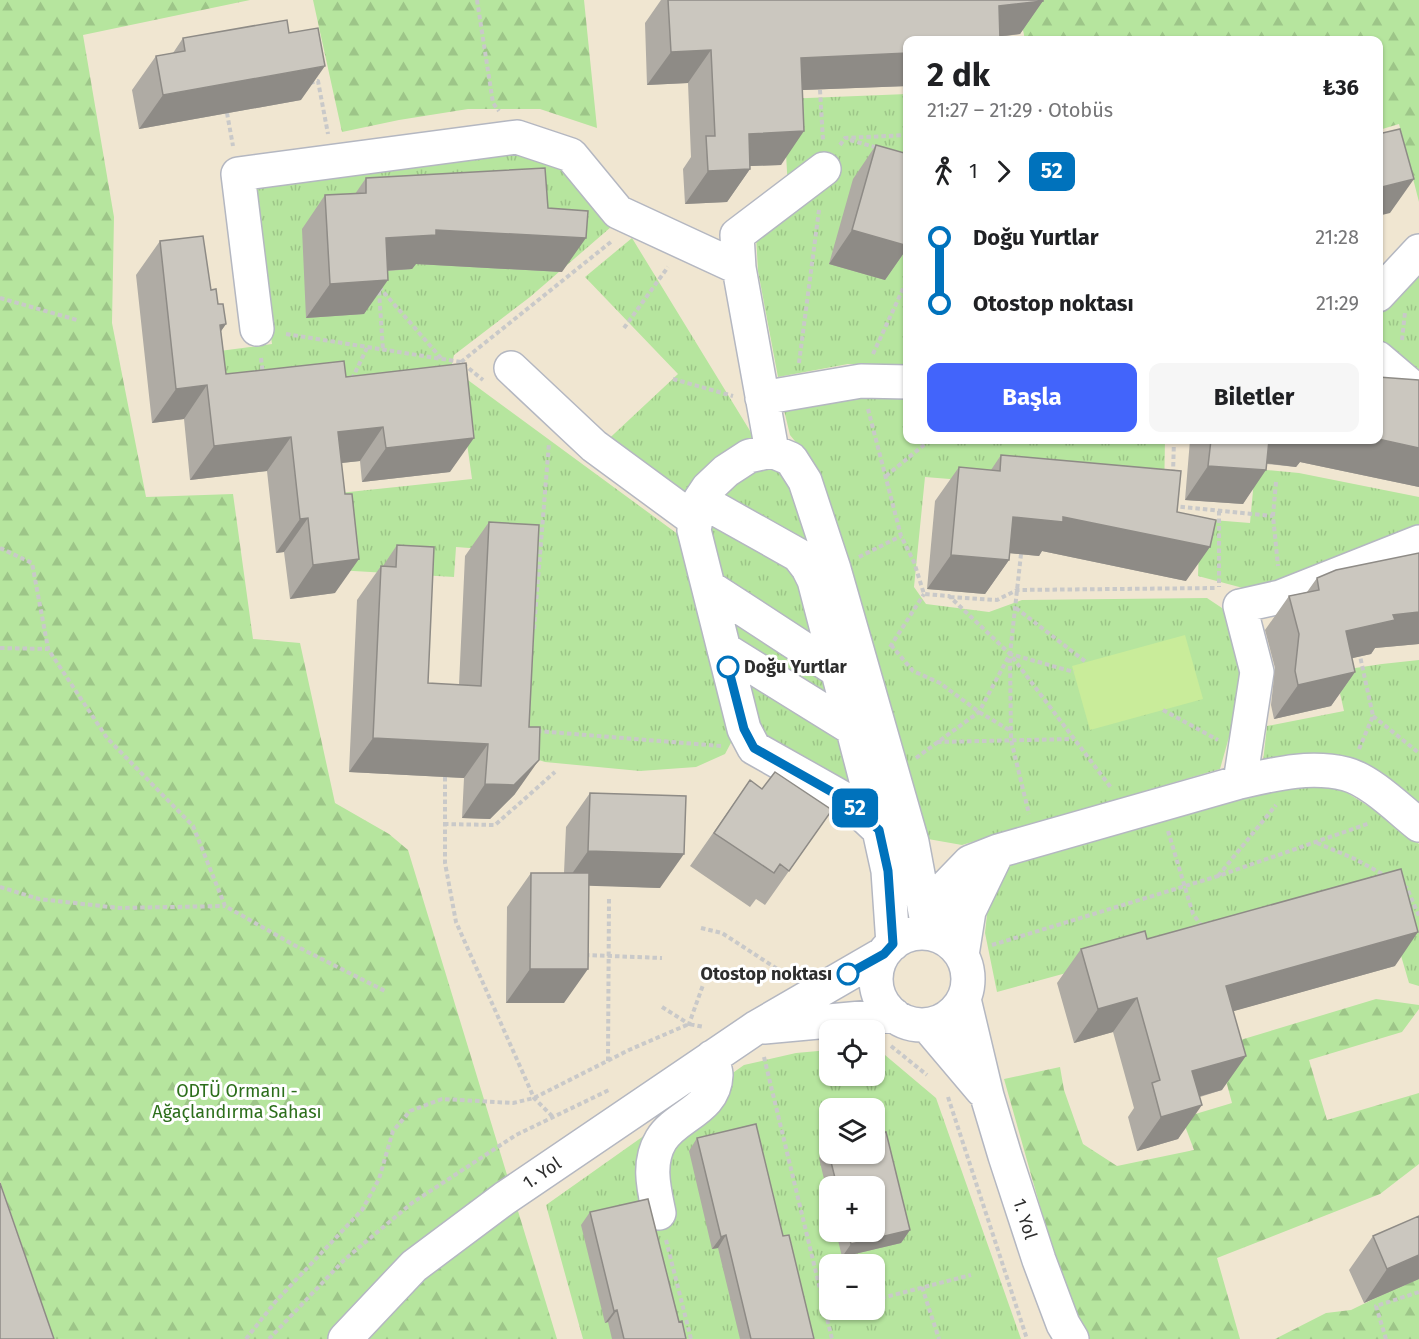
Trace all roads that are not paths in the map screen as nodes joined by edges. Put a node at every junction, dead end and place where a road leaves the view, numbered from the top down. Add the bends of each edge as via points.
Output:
1 (824, 169) road end
2 (1419, 250) edge
3 (739, 268) junction
4 (1383, 290) edge
5 (257, 329) road end
6 (511, 368) dead end
7 (903, 382) edge
8 (763, 401) junction
9 (772, 451) junction
10 (698, 512) junction
11 (1419, 542) edge
12 (824, 574) junction
13 (716, 618) junction
14 (850, 695) junction
15 (1242, 768) junction
16 (1410, 818) edge
17 (879, 830) junction
18 (998, 851) junction
19 (932, 934) junction
20 (888, 949) junction
21 (962, 955) junction
22 (964, 999) junction
23 (927, 1025) junction
24 (756, 1027) junction
25 (891, 1030) junction
26 (710, 1042) junction
27 (987, 1096) junction
28 (659, 1213) road end
29 (345, 1339) edge
30 (1072, 1339) edge

1 - 3 street via 736,235
2 - 4 street
3 - 5 street via 618,212 571,155 517,136 238,174
3 - 8 street
6 - 10 street via 594,447
7 - 8 street via 861,381
8 - 9 street
9 - 10 street via 749,456 726,471 708,488
9 - 12 street via 791,459 805,481
10 - 12 street via 798,555 808,568
10 - 13 street via 694,530
11 - 15 street via 1280,597 1240,606 1257,672
12 - 14 street
13 - 14 street
13 - 14 street
13 - 17 street via 744,729 754,748 848,801
14 - 17 street
14 - 19 street via 892,777 912,842
15 - 16 street via 1305,769 1348,775 1378,792
15 - 18 street via 1146,809
17 - 20 street via 888,871
18 - 19 street via 970,862 941,892
18 - 21 street via 969,910
19 - 20 street via 903,937
19 - 21 street via 953,944
20 - 24 street, 1. Yol
20 - 25 street via 878,966 876,980
21 - 22 street via 968,969
22 - 23 street via 955,1012
22 - 27 street, 1. Yol
23 - 25 street via 904,1022
23 - 27 street
24 - 25 street
24 - 26 street, 1. Yol
26 - 28 street via 716,1075 711,1094 661,1140 653,1161 652,1182
26 - 29 street, 1. Yol via 414,1266
27 - 30 street, 1. Yol via 1039,1260

